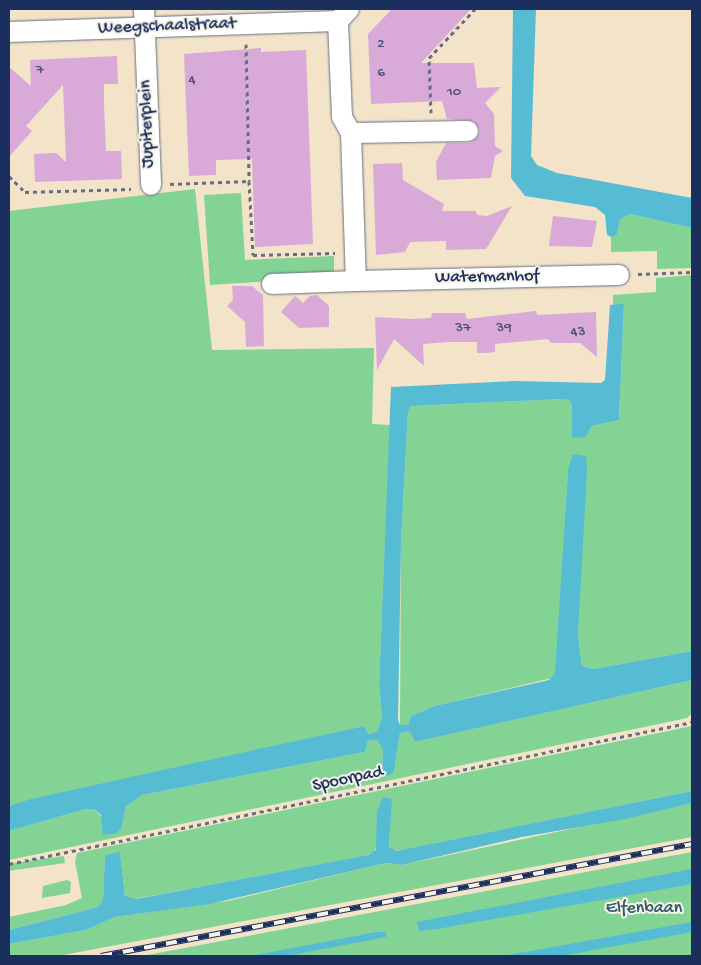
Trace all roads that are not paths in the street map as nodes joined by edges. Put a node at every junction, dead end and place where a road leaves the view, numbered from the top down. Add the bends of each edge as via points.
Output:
1 (344, 15) edge
2 (144, 18) edge
3 (9, 32) edge
4 (468, 130) dead end
5 (351, 133) junction
6 (150, 184) road end
7 (619, 275) road end
8 (356, 281) junction
9 (272, 284) dead end

1 - 2 street, Weegschaalstraat via 245,24
1 - 5 street via 342,117
2 - 3 street, Weegschaalstraat
2 - 6 street, Jupiterplein
4 - 5 street
5 - 8 street
7 - 8 street, Watermanhof
8 - 9 street, Watermanhof

